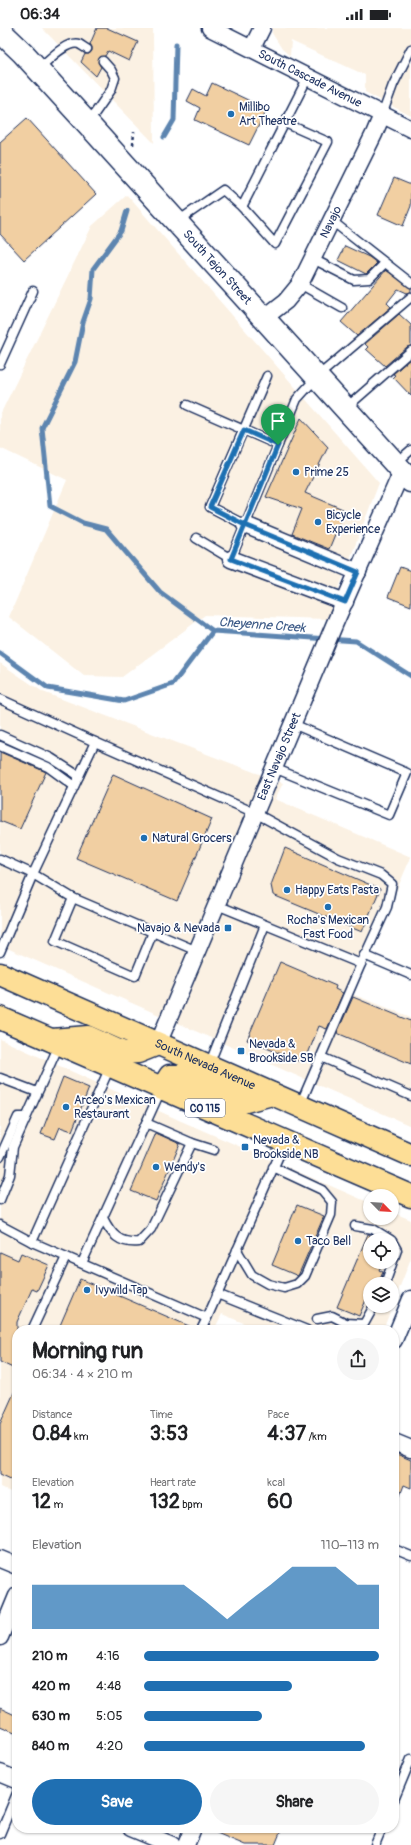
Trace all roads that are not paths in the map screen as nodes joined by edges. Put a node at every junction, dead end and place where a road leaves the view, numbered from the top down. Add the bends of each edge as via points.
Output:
1 (9, 28) edge
2 (210, 28) edge
3 (262, 28) edge
4 (0, 31) edge
5 (252, 48) junction
6 (411, 49) edge
7 (87, 50) dead end
8 (23, 54) junction
9 (103, 61) dead end
10 (38, 70) junction
11 (308, 77) junction
12 (382, 115) junction
13 (284, 123) junction
14 (88, 124) junction
15 (411, 129) edge
16 (242, 207) junction
17 (332, 221) junction
18 (176, 223) junction
19 (312, 259) junction
20 (385, 263) junction
21 (411, 283) edge
22 (300, 284) junction
23 (33, 291) dead end
24 (411, 297) edge
25 (342, 308) dead end
26 (264, 318) junction
27 (411, 351) edge
28 (0, 364) edge
29 (268, 376) dead end
30 (317, 377) junction
31 (187, 405) dead end
32 (345, 408) junction
33 (244, 430) junction
34 (278, 445) junction
35 (405, 466) edge
36 (245, 525) junction
37 (196, 538) dead end
38 (231, 559) junction
39 (358, 572) junction
40 (345, 602) junction
41 (0, 699) edge
42 (293, 724) junction
43 (0, 735) edge
44 (95, 742) junction
45 (0, 746) edge
46 (274, 768) junction
47 (79, 776) junction
48 (74, 786) junction
49 (255, 813) junction
50 (0, 859) edge
51 (33, 874) junction
52 (73, 898) junction
53 (216, 905) junction
54 (265, 925) junction
55 (153, 932) junction
56 (197, 951) junction
57 (0, 952) edge
58 (364, 955) junction
59 (361, 964) junction
60 (0, 974) edge
61 (411, 975) edge
62 (0, 1018) edge
63 (55, 1042) junction
64 (158, 1044) junction
65 (321, 1057) junction
66 (110, 1066) junction
67 (209, 1066) junction
68 (0, 1078) edge
69 (162, 1089) junction
70 (37, 1092) junction
71 (272, 1094) junction
72 (411, 1096) edge
73 (300, 1106) junction
74 (26, 1117) junction
75 (146, 1123) junction
76 (285, 1142) junction
77 (192, 1143) junction
78 (214, 1150) dead end
79 (411, 1155) edge
80 (0, 1157) edge
81 (273, 1167) junction
82 (411, 1196) edge
83 (0, 1200) edge
84 (103, 1218) junction
85 (0, 1225) edge
86 (355, 1226) dead end
87 (380, 1233) edge
88 (32, 1242) junction
89 (237, 1250) junction
90 (66, 1257) junction
91 (82, 1263) junction
92 (217, 1294) junction
93 (411, 1299) edge
94 (370, 1313) edge
95 (207, 1318) junction
96 (317, 1319) dead end
97 (34, 1325) edge
98 (204, 1325) edge
99 (294, 1325) edge
100 (399, 1328) edge
101 (399, 1444) edge
102 (411, 1449) edge
103 (399, 1551) edge
104 (411, 1556) edge
105 (0, 1559) edge
106 (12, 1564) edge
107 (12, 1608) edge
108 (0, 1637) edge
109 (411, 1759) edge
110 (0, 1773) edge
111 (12, 1778) edge
112 (399, 1788) edge
113 (12, 1805) edge
114 (143, 1833) edge
115 (191, 1833) edge
116 (380, 1833) edge
117 (0, 1834) edge
118 (172, 1845) edge
119 (186, 1845) edge
120 (375, 1845) edge

1 - 8 main road
2 - 5 street, South Cascade Avenue
3 - 5 street
4 - 8 main road
5 - 11 street, South Cascade Avenue
6 - 12 lane
7 - 10 lane via 78,44 70,44
8 - 10 main road, South Tejon Street
9 - 14 lane via 115,78 111,90
10 - 14 main road, South Tejon Street
11 - 12 street, South Cascade Avenue
11 - 13 lane
12 - 15 street, South Cascade Avenue
12 - 17 street, Navajo
13 - 16 lane
13 - 16 lane via 328,142 275,244
14 - 18 main road, South Tejon Street
16 - 18 lane via 223,190
17 - 19 street, Navajo
17 - 20 lane
18 - 26 main road, South Tejon Street
19 - 20 lane via 354,280 369,279
19 - 22 street, Navajo
20 - 21 lane
22 - 25 lane
22 - 26 street, Navajo via 286,301
23 - 28 lane
24 - 30 lane
26 - 30 main road, South Tejon Street
27 - 32 lane
29 - 33 lane
30 - 32 main road, South Tejon Street
30 - 34 lane via 298,399
31 - 33 lane
32 - 35 main road, South Tejon Street
33 - 34 lane
33 - 36 lane via 210,507
34 - 36 lane
35 - 39 street, East Navajo Street
36 - 38 lane
36 - 39 street
37 - 38 lane
38 - 40 street
39 - 40 street, East Navajo Street
40 - 42 street, East Navajo Street
41 - 44 lane
42 - 46 street, East Navajo Street
42 - 46 lane via 406,773 389,815
43 - 47 lane via 51,758
44 - 47 lane
44 - 49 lane
45 - 48 lane via 48,767
46 - 49 street, East Navajo Street
47 - 48 lane
48 - 51 lane
49 - 53 street, East Navajo Street
49 - 58 lane via 338,858 381,875 392,884 386,907
50 - 51 lane
51 - 52 lane
51 - 57 lane
52 - 55 lane
52 - 55 lane via 54,941 135,976
53 - 54 lane
53 - 56 street, East Navajo Street
54 - 59 lane
54 - 67 lane
55 - 56 lane
56 - 64 street, East Navajo Street
58 - 59 lane
58 - 61 lane
59 - 65 lane
60 - 64 highway, South Nevada Avenue
62 - 63 highway, CO 115
63 - 64 highway via 88,1037 123,1053 138,1052
63 - 66 highway, CO 115
63 - 70 lane
64 - 67 highway, South Nevada Avenue
65 - 72 lane
65 - 73 lane
66 - 69 highway, CO 115
66 - 88 lane
67 - 71 highway, South Nevada Avenue
68 - 70 lane
69 - 71 highway via 170,1076 182,1076 242,1102
69 - 75 lane
69 - 76 highway, CO 115
70 - 74 lane
71 - 73 highway, South Nevada Avenue
73 - 79 highway, South Nevada Avenue
74 - 80 lane via 18,1117
74 - 83 lane via 13,1147 10,1175
75 - 77 lane
75 - 84 lane
76 - 81 lane
76 - 82 highway, CO 115
77 - 78 lane
77 - 84 lane via 150,1229 139,1242 128,1243 116,1237
81 - 89 lane
81 - 89 lane via 322,1190 332,1202 331,1215 305,1276 297,1284 284,1288 268,1284 252,1275
84 - 91 lane
85 - 88 lane
86 - 87 lane
88 - 90 lane
89 - 92 lane
90 - 91 lane
90 - 97 lane
91 - 95 lane
92 - 95 lane
92 - 99 lane
93 - 100 street
94 - 96 lane via 364,1324 346,1323 332,1316
95 - 98 lane
101 - 102 street
103 - 104 lane
105 - 106 street
107 - 108 street
109 - 112 lane
110 - 111 street
113 - 117 lane
114 - 118 street
115 - 119 street
116 - 120 lane

